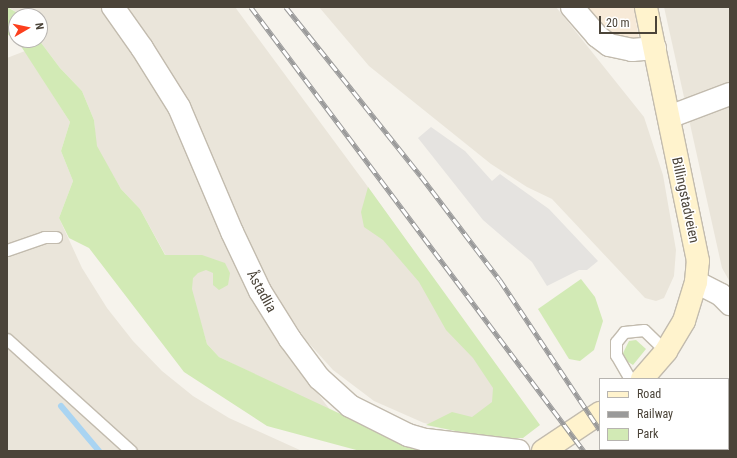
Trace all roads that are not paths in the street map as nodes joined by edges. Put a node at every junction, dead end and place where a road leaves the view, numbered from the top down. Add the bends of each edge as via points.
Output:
1 (113, 7) edge
2 (572, 7) edge
3 (646, 7) edge
4 (655, 48) junction
5 (730, 94) edge
6 (669, 117) junction
7 (56, 237) dead end
8 (7, 250) edge
9 (696, 282) junction
10 (730, 304) edge
11 (7, 339) edge
12 (666, 351) junction
13 (629, 378) edge
14 (643, 378) edge
15 (599, 414) edge
16 (131, 451) edge
17 (518, 451) edge
18 (543, 451) edge

1 - 17 street, Åstadlia via 179,107 260,291 290,339 319,378 350,406 408,435 426,440
2 - 4 street via 597,36 609,45 632,50
3 - 4 main road, Billingstadveien
4 - 6 main road, Billingstadveien
5 - 6 street
6 - 9 main road, Billingstadveien via 694,232 698,261
7 - 8 lane via 44,237
9 - 10 street via 720,295
9 - 12 main road, Billingstadveien via 684,321
11 - 16 lane
12 - 13 lane via 644,330 624,332 616,342 616,355
12 - 14 main road, Billingstadveien
15 - 18 main road

